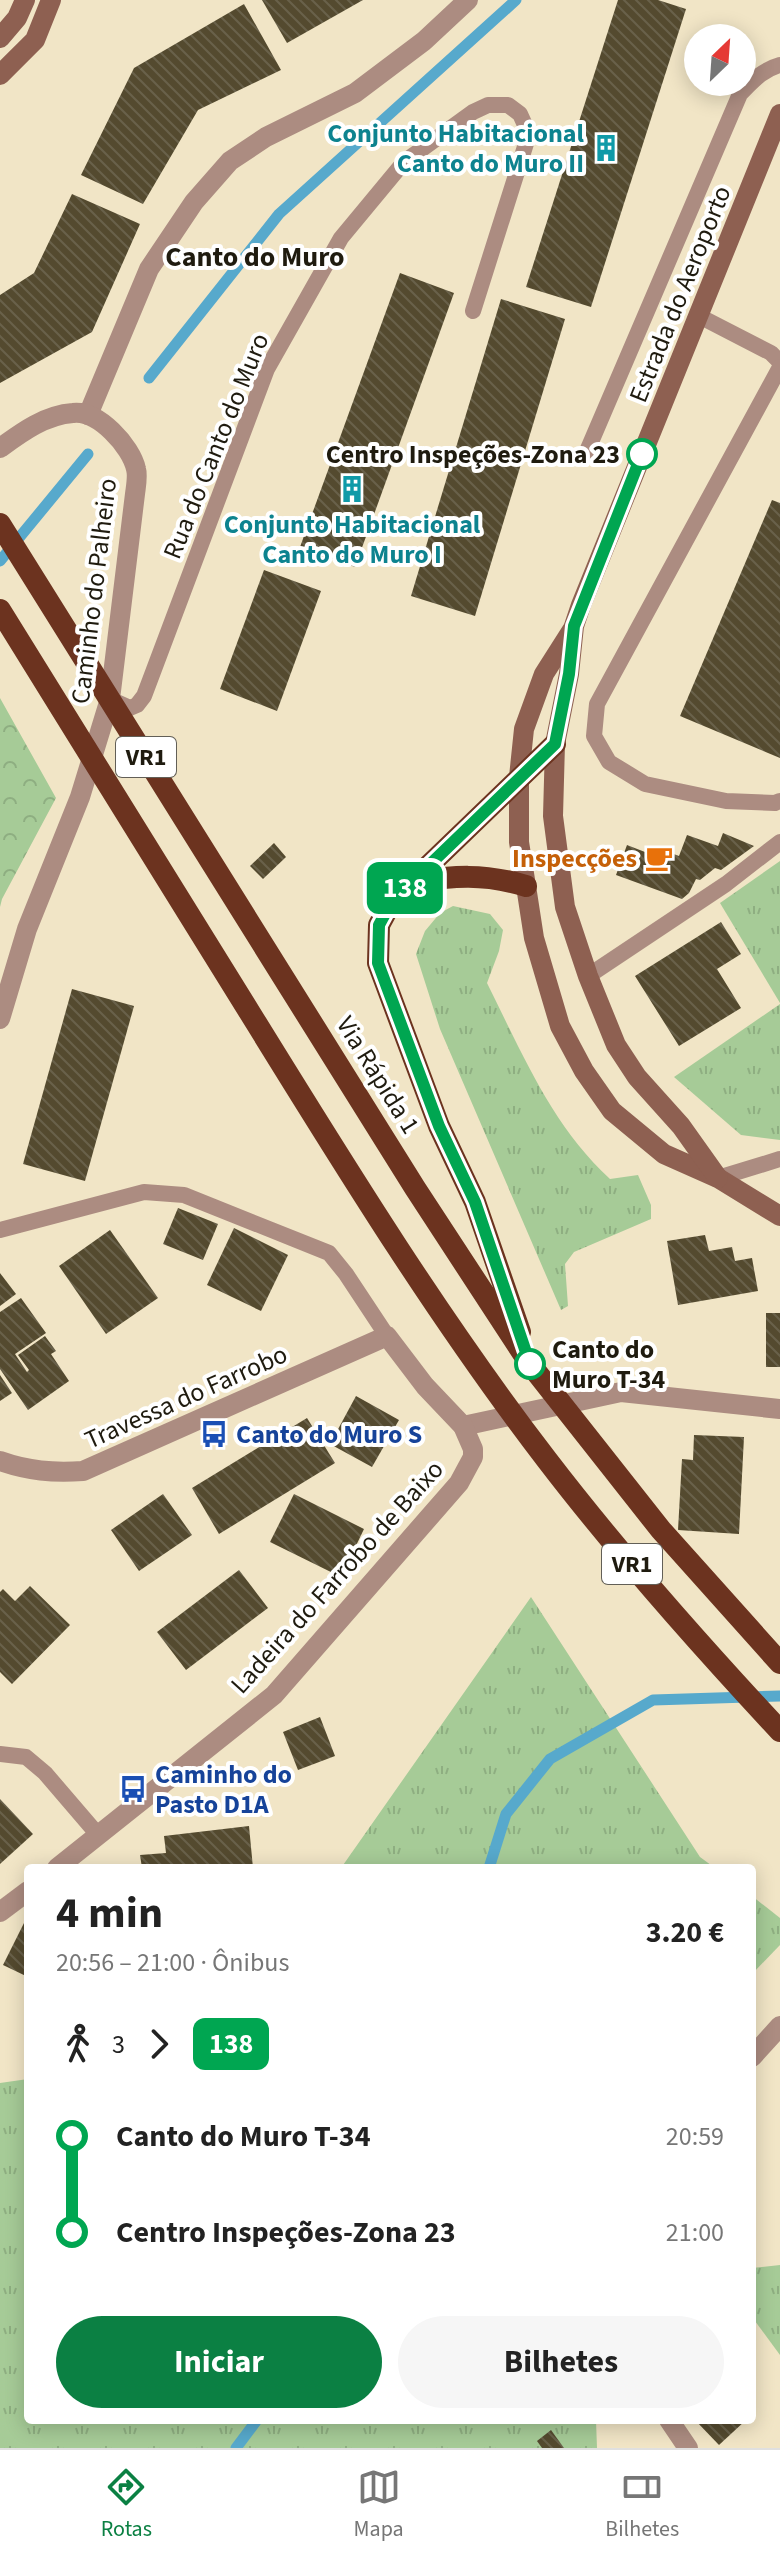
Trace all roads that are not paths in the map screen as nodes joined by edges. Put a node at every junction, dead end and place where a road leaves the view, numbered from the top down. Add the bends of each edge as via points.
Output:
1 (25, 0) edge
2 (51, 0) edge
3 (468, 0) edge
4 (0, 38) edge
5 (780, 65) edge
6 (0, 75) edge
7 (780, 114) edge
8 (473, 311) dead end
9 (699, 316) junction
10 (780, 365) edge
11 (88, 415) junction
12 (0, 448) edge
13 (585, 456) dead end
14 (0, 524) edge
15 (0, 610) edge
16 (574, 626) junction
17 (110, 699) junction
18 (555, 744) junction
19 (519, 777) junction
20 (780, 801) edge
21 (780, 842) edge
22 (411, 882) junction
23 (526, 886) junction
24 (588, 976) junction
25 (0, 1019) edge
26 (780, 1159) edge
27 (718, 1178) junction
28 (780, 1216) edge
29 (0, 1230) edge
30 (387, 1336) junction
31 (530, 1364) junction
32 (780, 1409) edge
33 (463, 1426) junction
34 (0, 1461) edge
35 (780, 1663) edge
36 (780, 1731) edge
37 (0, 1754) edge
38 (99, 1836) junction
39 (62, 1864) edge
40 (24, 1894) edge
41 (0, 1912) edge
42 (780, 2026) edge
43 (756, 2053) edge
44 (672, 2424) edge
45 (688, 2448) edge

1 - 4 main road
2 - 6 main road via 35,40
3 - 11 street via 355,93 230,161 194,202 149,269
5 - 13 lane via 768,68 740,94
7 - 9 main road, Estrada do Aeroporto
8 - 17 lane, Rua do Canto do Muro via 529,134 520,114 508,105 473,112 404,162 341,238 267,369 144,696 130,708
9 - 10 lane via 771,353
9 - 16 main road, Estrada do Aeroporto
10 - 20 lane via 597,704 594,736 609,762 645,784 726,801
11 - 12 street via 76,412 47,419
11 - 17 street, Caminho do Palheiro via 114,432 136,469
14 - 31 highway, Via Rápida 1 / VR1
15 - 36 highway, VR1 via 398,1247 494,1389 629,1560
16 - 18 main road, Estrada do Aeroporto
16 - 19 main road, Estrada do Aeroporto via 544,674 524,729
17 - 25 street, Caminho do Palheiro
18 - 19 highway
18 - 24 main road, Estrada do Aeroporto via 553,816 565,907
19 - 22 highway
19 - 23 main road, Estrada do Aeroporto via 519,842
21 - 24 lane
22 - 23 highway via 462,875
22 - 31 highway via 379,925 378,963 439,1126 475,1202
23 - 27 main road, Estrada do Aeroporto via 534,938 560,1026 584,1071 612,1111 664,1154
24 - 27 main road, Estrada do Aeroporto via 616,1045
26 - 27 lane
27 - 28 main road, Estrada do Aeroporto
29 - 30 lane via 144,1192 184,1195 329,1253
30 - 33 street
30 - 34 street, Travessa do Farrobo via 83,1471 52,1473
31 - 35 highway, Via Rápida 1 / VR1 via 661,1530
32 - 33 street via 621,1392
33 - 38 street, Ladeira do Farrobo de Baixo via 473,1457 459,1483 274,1695
37 - 38 lane via 26,1757
38 - 39 street, Ladeira do Farrobo de Baixo
40 - 41 street
42 - 43 street
44 - 45 street

